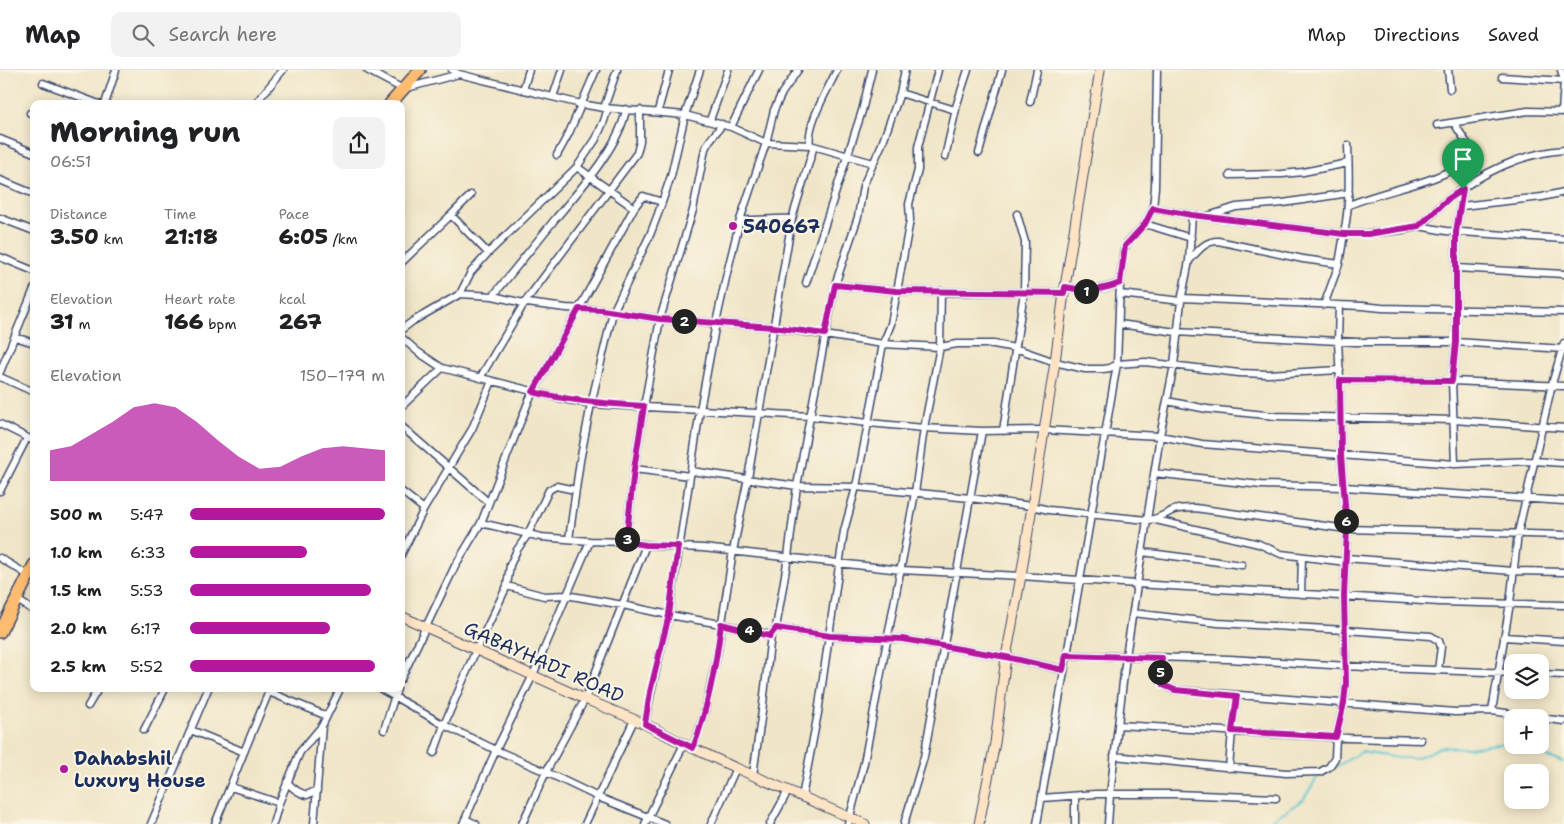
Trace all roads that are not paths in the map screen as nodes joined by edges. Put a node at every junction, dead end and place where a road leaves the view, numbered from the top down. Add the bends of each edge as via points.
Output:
1 (116, 70) edge
2 (283, 70) edge
3 (366, 70) edge
4 (420, 70) edge
5 (452, 70) edge
6 (529, 70) edge
7 (562, 70) edge
8 (596, 70) edge
9 (617, 70) edge
10 (669, 70) edge
11 (700, 70) edge
12 (728, 70) edge
13 (759, 70) edge
14 (798, 70) edge
15 (836, 70) edge
16 (872, 70) edge
17 (906, 70) edge
18 (938, 70) edge
19 (968, 70) edge
20 (1002, 70) edge
21 (1037, 70) edge
22 (1100, 70) edge
23 (1158, 70) edge
24 (1448, 70) edge
25 (1561, 70) edge
26 (459, 74) junction
27 (1502, 77) dead end
28 (1564, 81) edge
29 (43, 82) dead end
30 (404, 89) junction
31 (523, 90) junction
32 (1450, 90) dead end
33 (900, 92) junction
34 (553, 97) junction
35 (90, 100) edge
36 (106, 100) edge
37 (258, 100) edge
38 (394, 100) edge
39 (930, 102) junction
40 (1030, 102) dead end
41 (581, 104) junction
42 (606, 108) junction
43 (626, 109) junction
44 (956, 109) junction
45 (640, 110) junction
46 (658, 111) junction
47 (1563, 112) edge
48 (685, 115) junction
49 (710, 120) junction
50 (1454, 123) junction
51 (722, 124) junction
52 (1437, 125) dead end
53 (732, 127) junction
54 (0, 139) edge
55 (766, 142) junction
56 (1348, 145) dead end
57 (812, 146) junction
58 (1564, 150) edge
59 (30, 151) edge
60 (979, 153) dead end
61 (557, 155) dead end
62 (848, 155) junction
63 (945, 157) dead end
64 (873, 163) junction
65 (1348, 163) junction
66 (577, 167) junction
67 (1230, 175) dead end
68 (591, 176) junction
69 (0, 180) edge
70 (1463, 189) junction
71 (610, 190) junction
72 (30, 192) edge
73 (1564, 192) edge
74 (1349, 194) junction
75 (470, 195) dead end
76 (662, 202) junction
77 (1348, 205) junction
78 (1460, 206) junction
79 (634, 208) junction
80 (1153, 208) junction
81 (1017, 214) dead end
82 (451, 215) junction
83 (1192, 215) junction
84 (1206, 216) junction
85 (0, 218) edge
86 (792, 218) junction
87 (740, 220) junction
88 (1145, 224) junction
89 (1419, 226) junction
90 (30, 229) edge
91 (1456, 232) junction
92 (1344, 234) junction
93 (1191, 238) junction
94 (1564, 239) edge
95 (488, 253) junction
96 (0, 257) edge
97 (405, 259) edge
98 (1189, 262) junction
99 (1339, 264) junction
100 (1456, 268) junction
101 (30, 269) edge
102 (1564, 274) edge
103 (806, 283) dead end
104 (1120, 283) junction
105 (835, 285) junction
106 (1064, 290) junction
107 (896, 291) junction
108 (941, 291) junction
109 (1024, 292) junction
110 (460, 294) junction
111 (1120, 294) junction
112 (493, 296) junction
113 (30, 300) edge
114 (1181, 300) junction
115 (526, 302) junction
116 (1339, 304) junction
117 (1324, 305) junction
118 (579, 309) junction
119 (1455, 310) junction
120 (613, 312) junction
121 (1564, 312) edge
122 (660, 319) junction
123 (716, 323) junction
124 (1119, 324) junction
125 (405, 327) edge
126 (773, 327) junction
127 (1176, 332) junction
128 (825, 334) junction
129 (16, 337) junction
130 (405, 340) edge
131 (1338, 341) junction
132 (30, 342) edge
133 (1456, 342) junction
134 (883, 344) junction
135 (940, 347) junction
136 (1564, 347) edge
137 (1015, 348) junction
138 (1055, 362) junction
139 (1117, 364) junction
140 (1174, 365) junction
141 (442, 368) junction
142 (1340, 370) junction
143 (0, 372) edge
144 (0, 377) edge
145 (480, 378) junction
146 (1340, 380) junction
147 (492, 381) junction
148 (1452, 381) junction
149 (1552, 384) junction
150 (1564, 386) edge
151 (30, 390) edge
152 (533, 392) junction
153 (1167, 401) junction
154 (405, 403) edge
155 (591, 404) junction
156 (644, 406) junction
157 (700, 410) junction
158 (759, 413) junction
159 (810, 416) junction
160 (1340, 417) junction
161 (1454, 420) junction
162 (868, 423) junction
163 (0, 424) edge
164 (924, 428) junction
165 (1542, 428) junction
166 (1564, 428) edge
167 (405, 429) edge
168 (1003, 430) junction
169 (1044, 430) junction
170 (982, 431) junction
171 (1105, 433) junction
172 (1160, 436) junction
173 (27, 438) junction
174 (30, 439) edge
175 (1341, 455) junction
176 (1534, 461) junction
177 (1564, 463) edge
178 (1455, 464) junction
179 (449, 467) junction
180 (634, 469) junction
181 (1154, 473) junction
182 (690, 474) junction
183 (748, 478) junction
184 (797, 486) junction
185 (856, 487) junction
186 (1344, 487) junction
187 (575, 490) junction
188 (0, 491) edge
189 (915, 493) junction
190 (405, 494) edge
191 (970, 498) junction
192 (1525, 499) junction
193 (1564, 501) edge
194 (488, 502) junction
195 (1032, 506) junction
196 (424, 509) junction
197 (1090, 513) junction
198 (1147, 520) junction
199 (1156, 520) junction
200 (481, 523) junction
201 (1347, 529) junction
202 (1518, 533) junction
203 (528, 534) junction
204 (1564, 535) edge
205 (569, 539) junction
206 (590, 541) junction
207 (626, 542) junction
208 (646, 545) junction
209 (678, 546) junction
210 (405, 547) edge
211 (733, 551) junction
212 (1142, 552) junction
213 (788, 557) junction
214 (1302, 557) junction
215 (0, 558) edge
216 (1346, 560) junction
217 (839, 563) junction
218 (1242, 565) dead end
219 (30, 570) edge
220 (901, 570) junction
221 (1513, 571) junction
222 (30, 572) edge
223 (1564, 572) edge
224 (958, 574) junction
225 (1021, 576) junction
226 (1080, 580) junction
227 (1137, 584) junction
228 (507, 586) junction
229 (1301, 594) junction
230 (566, 595) junction
231 (1344, 596) junction
232 (16, 599) junction
233 (1510, 603) junction
234 (623, 604) junction
235 (1564, 605) edge
236 (30, 608) edge
237 (1133, 613) junction
238 (669, 615) junction
239 (405, 618) edge
240 (721, 624) junction
241 (426, 627) junction
242 (776, 628) junction
243 (1345, 630) junction
244 (0, 632) edge
245 (770, 636) junction
246 (830, 636) junction
247 (1504, 637) junction
248 (888, 638) junction
249 (1564, 641) edge
250 (945, 646) junction
251 (476, 650) junction
252 (1066, 655) junction
253 (1126, 656) junction
254 (1006, 657) junction
255 (1162, 658) junction
256 (1346, 665) junction
257 (1063, 670) junction
258 (1438, 670) junction
259 (405, 671) edge
260 (1498, 672) junction
261 (1504, 672) edge
262 (1549, 674) edge
263 (533, 675) junction
264 (1564, 675) edge
265 (96, 692) edge
266 (163, 692) edge
267 (206, 692) edge
268 (268, 692) edge
269 (273, 692) edge
270 (339, 692) edge
271 (386, 692) edge
272 (395, 692) edge
273 (393, 696) junction
274 (1237, 696) junction
275 (585, 699) junction
276 (1344, 703) junction
277 (88, 706) dead end
278 (1492, 711) junction
279 (1504, 713) edge
280 (327, 716) junction
281 (1549, 719) edge
282 (634, 720) junction
283 (1564, 721) edge
284 (645, 724) junction
285 (1118, 724) junction
286 (444, 725) junction
287 (322, 726) junction
288 (144, 730) dead end
289 (191, 730) junction
290 (384, 730) dead end
291 (1232, 731) junction
292 (1336, 737) junction
293 (1421, 740) dead end
294 (684, 744) junction
295 (693, 748) junction
296 (496, 750) junction
297 (244, 752) junction
298 (434, 753) dead end
299 (1114, 756) junction
300 (736, 768) junction
301 (1229, 768) junction
302 (546, 772) junction
303 (753, 775) junction
304 (287, 782) junction
305 (231, 787) junction
306 (317, 790) junction
307 (788, 791) junction
308 (1110, 794) junction
309 (1075, 796) junction
310 (598, 797) junction
311 (802, 797) junction
312 (1042, 798) junction
313 (1276, 798) dead end
314 (279, 803) junction
315 (647, 821) edge
316 (849, 821) edge
317 (464, 822) edge
318 (151, 824) edge
319 (215, 824) edge
320 (273, 824) edge
321 (314, 824) edge
322 (476, 824) edge
323 (522, 824) edge
324 (585, 824) edge
325 (665, 824) edge
326 (711, 824) edge
327 (770, 824) edge
328 (865, 824) edge
329 (904, 824) edge
330 (979, 824) edge
331 (1037, 824) edge
332 (1075, 824) edge
333 (1108, 824) edge

1 - 36 street
2 - 37 street
3 - 30 street
4 - 30 highway
5 - 26 street
6 - 31 street
7 - 34 street
8 - 41 street
9 - 42 street
10 - 46 street
11 - 48 street
12 - 49 street
13 - 53 street
14 - 55 street via 774,110
15 - 57 street via 810,133
16 - 62 street
17 - 33 street
18 - 39 street
19 - 44 street
20 - 60 street
21 - 40 street
22 - 106 street
23 - 80 street
24 - 32 street
25 - 28 street
26 - 30 street
26 - 31 street
27 - 28 street
28 - 47 street
29 - 35 street
30 - 38 highway
31 - 34 street
33 - 39 street
33 - 64 street
34 - 41 street
39 - 44 street
39 - 107 street via 918,147 918,170 909,204 910,220
41 - 42 street
41 - 61 street
42 - 43 street
42 - 66 street via 596,139
43 - 45 street
43 - 68 street via 622,127
44 - 63 street
45 - 46 street
45 - 71 street via 638,153
46 - 48 street
47 - 50 street via 1528,111
48 - 49 street
48 - 76 street
49 - 51 street
50 - 52 street
50 - 77 street via 1472,151 1470,159 1429,181
51 - 53 street
51 - 122 street via 705,148 694,210
53 - 55 street
54 - 59 street
55 - 57 street
55 - 87 street
56 - 65 street
57 - 62 street
57 - 86 street
58 - 70 street via 1516,160
62 - 64 street
62 - 103 street
64 - 105 street via 862,187 858,217
65 - 67 street via 1303,172
65 - 74 street
66 - 68 street
66 - 95 street
68 - 71 street
68 - 112 street
69 - 72 street
70 - 78 street
70 - 89 street
71 - 79 street
71 - 115 street
73 - 78 street
74 - 77 street
74 - 84 street via 1236,207
75 - 82 street
76 - 79 street via 643,196
76 - 120 street
77 - 92 street
78 - 91 street
79 - 118 street
80 - 83 street
80 - 88 street
81 - 109 street via 1025,242
82 - 95 street
82 - 97 street
83 - 84 street
83 - 93 street
84 - 92 street
85 - 90 street
86 - 87 street
86 - 126 street
87 - 123 street
88 - 93 street
88 - 104 street via 1124,250
89 - 91 street
89 - 92 street via 1368,234
91 - 94 street
91 - 100 street
92 - 99 street
93 - 98 street
95 - 110 street via 471,272
96 - 101 street
98 - 99 street via 1203,246 1218,241
98 - 114 street
99 - 117 street
100 - 102 street
100 - 119 street
104 - 106 street via 1099,290
104 - 111 street
105 - 107 street
105 - 128 street
106 - 109 street
106 - 138 street
107 - 108 street
107 - 134 street
108 - 109 street
108 - 135 street
109 - 137 street
110 - 112 street
110 - 125 street
111 - 114 street
111 - 124 street
112 - 115 street
113 - 129 street
114 - 117 street
114 - 127 street
115 - 118 street
115 - 145 street
116 - 117 street
116 - 119 street
116 - 131 street
118 - 120 street
118 - 152 street
119 - 121 street
119 - 133 street
120 - 122 street
120 - 155 street
122 - 123 street
122 - 156 street
123 - 126 street
123 - 157 street
124 - 127 street
124 - 139 street
126 - 128 street
126 - 158 street
127 - 131 street
127 - 140 street
128 - 134 street
128 - 159 street
129 - 132 street
129 - 143 street
130 - 141 street
131 - 133 street
131 - 142 street
133 - 136 street
133 - 148 street
134 - 135 street
134 - 162 street
135 - 137 street via 976,344
135 - 164 street
136 - 149 street
137 - 138 street
137 - 168 street
138 - 139 street via 1094,369
138 - 169 street
139 - 140 street
139 - 171 street
140 - 142 street via 1268,374
140 - 153 street
141 - 145 street
141 - 154 street
142 - 146 street
144 - 151 street
145 - 147 street
146 - 148 street
146 - 160 street
147 - 152 street
147 - 179 street via 472,429
148 - 149 street
148 - 161 street
149 - 150 street
149 - 165 street
152 - 155 street
152 - 194 street
153 - 160 street via 1275,416
153 - 172 street
155 - 156 street
155 - 187 street
156 - 157 street
156 - 180 street
157 - 158 street
157 - 182 street
158 - 159 street
158 - 183 street
159 - 162 street
159 - 184 street
160 - 161 street
160 - 175 street
161 - 165 street
161 - 178 street
162 - 164 street
162 - 185 street
163 - 173 street
164 - 170 street
164 - 189 street
165 - 166 street
165 - 176 street
167 - 179 street
168 - 169 street
168 - 170 street
169 - 171 street
169 - 195 street
170 - 191 street
171 - 172 street
171 - 197 street
172 - 175 street via 1202,444
172 - 181 street
173 - 174 street
173 - 188 street
175 - 178 street
175 - 186 street
176 - 177 street
176 - 178 street
176 - 192 street
179 - 194 street
179 - 196 street
180 - 182 street
180 - 207 street
181 - 186 street via 1261,485
181 - 198 street
182 - 183 street
182 - 209 street
183 - 184 street
183 - 211 street
184 - 185 street
184 - 213 street
185 - 189 street
185 - 217 street
186 - 192 street
186 - 201 street
187 - 203 street via 552,487
187 - 205 street
189 - 191 street
189 - 220 street
190 - 196 street
191 - 195 street
191 - 224 street
192 - 193 street
192 - 202 street
194 - 200 street
195 - 197 street
195 - 225 street
196 - 210 street
197 - 198 street
197 - 226 street
198 - 199 street
198 - 212 street
199 - 201 street via 1172,511 1195,508
199 - 214 street
200 - 203 street
200 - 241 street via 455,566
201 - 202 street
201 - 216 street
202 - 204 street
202 - 221 street
203 - 205 street
203 - 228 street via 513,558
205 - 206 street
206 - 207 street
206 - 230 street
207 - 208 street
208 - 209 street
208 - 234 street
209 - 211 street
209 - 238 street
211 - 213 street
211 - 240 street
212 - 218 street
212 - 227 street
213 - 217 street
213 - 242 street
214 - 216 street
214 - 229 street
215 - 219 street
216 - 221 street
216 - 231 street
217 - 220 street
217 - 246 street
220 - 224 street
220 - 248 street
221 - 223 street
221 - 233 street
222 - 232 highway
224 - 225 street
224 - 250 street
225 - 226 street
225 - 254 street
226 - 227 street
226 - 252 street
227 - 229 street
227 - 237 street
228 - 230 street via 544,596
228 - 251 street
229 - 231 street
230 - 234 street
230 - 263 street
231 - 233 street
231 - 243 street
232 - 236 street
232 - 244 highway
233 - 235 street
233 - 247 street
234 - 238 street
234 - 275 street
237 - 243 street via 1218,623
237 - 253 street
238 - 240 street
238 - 284 street
239 - 241 street, GABAYHADI ROAD
240 - 245 street
240 - 295 street via 713,676
241 - 251 street, GABAYHADI ROAD
241 - 259 street
242 - 245 street
242 - 246 street
243 - 256 street
243 - 258 street via 1431,636 1439,641 1441,647
245 - 303 street
246 - 248 street
246 - 311 street
247 - 249 street
247 - 260 street
248 - 250 street
248 - 316 street via 864,763
250 - 254 street
250 - 329 street via 924,756
251 - 263 street, GABAYHADI ROAD
251 - 286 street
252 - 253 street
252 - 257 street
253 - 255 street
253 - 285 street
254 - 257 street
254 - 330 street via 995,743
255 - 256 street
255 - 274 street via 1160,678 1163,685 1175,690
256 - 258 street
256 - 276 street
257 - 312 street
258 - 260 street
260 - 261 street
260 - 278 street
262 - 264 street
263 - 275 street, GABAYHADI ROAD
263 - 296 street
265 - 277 street
266 - 288 street
267 - 289 street
268 - 297 street
269 - 280 street
270 - 280 street
271 - 273 street
272 - 273 street
273 - 286 street
273 - 290 street
274 - 276 street
274 - 291 street
275 - 282 street, GABAYHADI ROAD
275 - 302 street
276 - 278 street via 1455,712
276 - 292 street
278 - 279 street
280 - 287 street
281 - 283 street
282 - 284 street, GABAYHADI ROAD
282 - 310 street
284 - 294 street, GABAYHADI ROAD
285 - 291 street
285 - 299 street
286 - 296 street
286 - 298 street
287 - 304 street via 300,752
287 - 306 street
289 - 297 street
289 - 318 street
291 - 292 street
291 - 301 street
292 - 293 street
292 - 301 street via 1336,758 1330,767 1320,772 1286,774
294 - 295 street, GABAYHADI ROAD
294 - 315 street
295 - 300 street, GABAYHADI ROAD
296 - 302 street
296 - 317 street
297 - 305 street
299 - 301 street
299 - 308 street
300 - 303 street, GABAYHADI ROAD
300 - 326 street
302 - 310 street
302 - 323 street
303 - 307 street, GABAYHADI ROAD
304 - 306 street via 301,794
304 - 314 street
305 - 314 street
305 - 319 street
306 - 321 street
307 - 311 street, GABAYHADI ROAD
307 - 327 street
308 - 309 street
308 - 313 street
308 - 333 street
309 - 312 street
309 - 332 street
310 - 315 street
310 - 324 street
311 - 316 street, GABAYHADI ROAD
312 - 331 street
314 - 320 street
315 - 325 street
316 - 328 street, GABAYHADI ROAD
317 - 322 street

